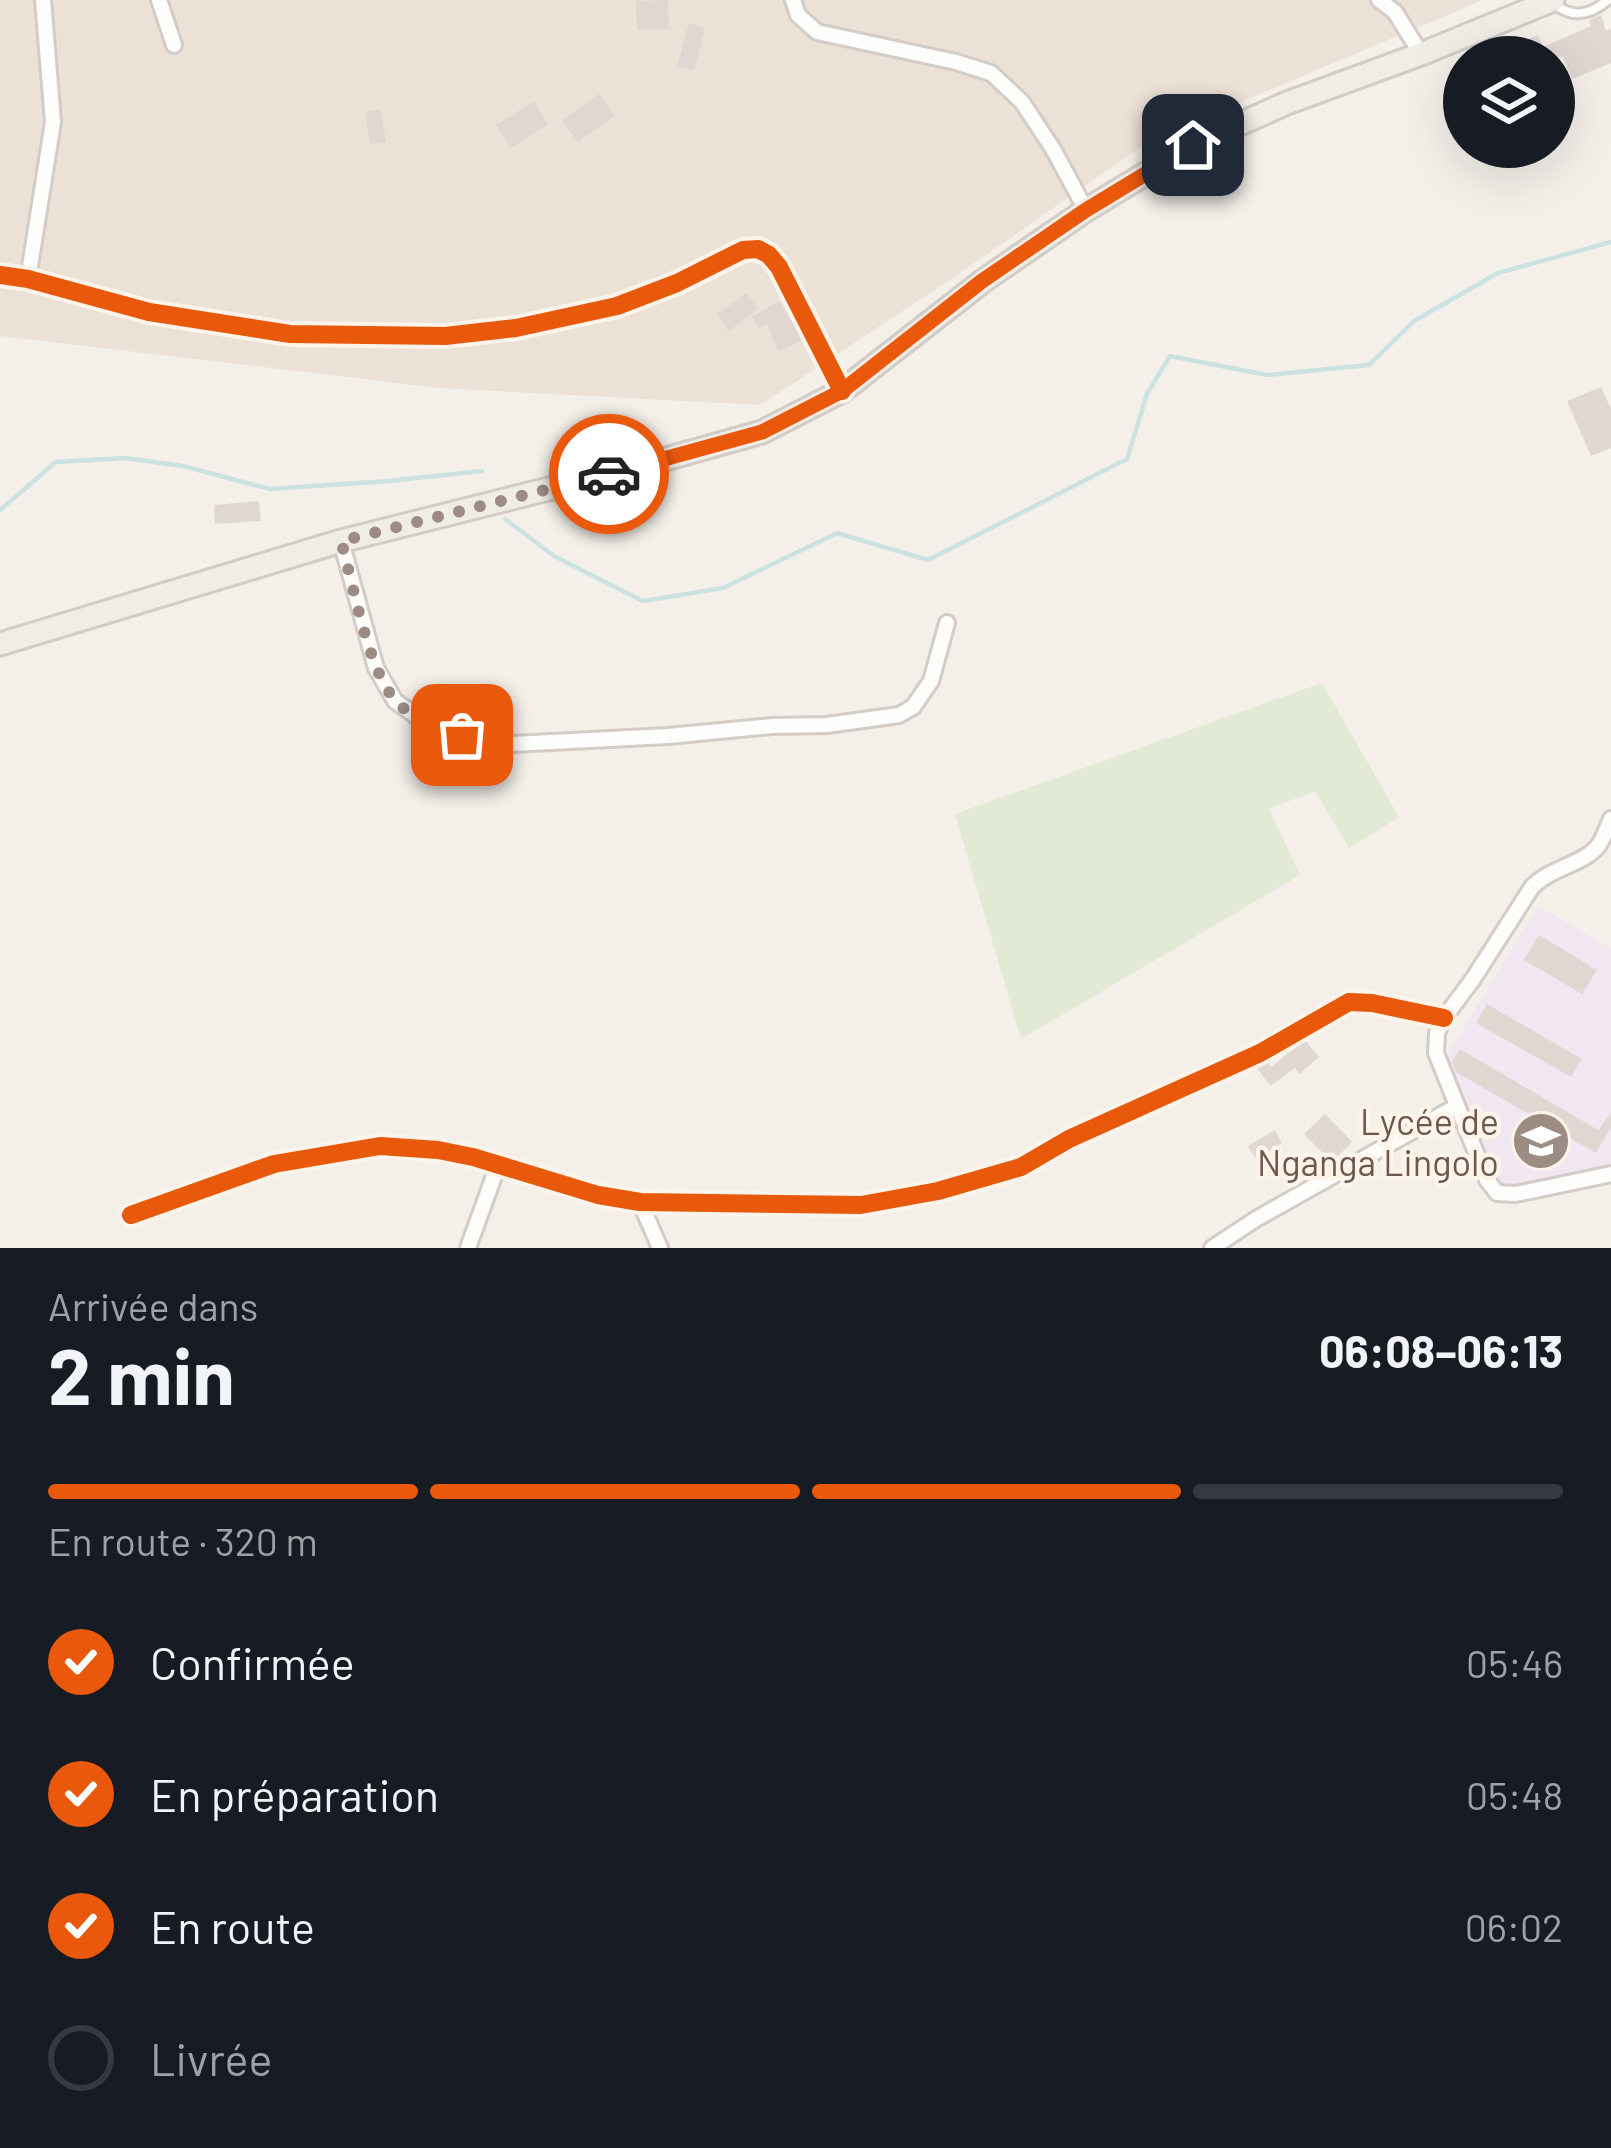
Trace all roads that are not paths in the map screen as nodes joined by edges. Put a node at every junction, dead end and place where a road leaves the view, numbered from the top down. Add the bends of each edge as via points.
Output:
1 (43, 0) edge
2 (160, 0) edge
3 (793, 0) edge
4 (1379, 0) edge
5 (1608, 0) edge
6 (1552, 1) edge
7 (174, 45) dead end
8 (1421, 54) junction
9 (1086, 210) junction
10 (0, 275) edge
11 (28, 279) junction
12 (842, 391) junction
13 (341, 541) junction
14 (947, 623) dead end
15 (0, 644) edge
16 (1611, 819) edge
17 (1444, 1018) junction
18 (1457, 1106) junction
19 (498, 1165) junction
20 (1611, 1174) edge
21 (640, 1202) junction
22 (131, 1215) dead end
23 (468, 1248) edge
24 (660, 1248) edge
25 (1212, 1248) edge

1 - 11 street via 53,122
2 - 7 street
3 - 9 street via 817,32 991,73 1030,113
4 - 8 street
5 - 6 lane via 1572,14
6 - 8 main road
8 - 9 main road via 1193,145
9 - 12 main road
10 - 11 street
11 - 12 street via 149,312 290,334 445,336 617,306 758,249 779,267
12 - 13 main road via 762,432
13 - 14 street via 376,668 395,701 429,725 496,745 899,715 931,680
13 - 15 main road
16 - 17 street via 1591,853 1532,887
17 - 18 street via 1436,1053
17 - 21 street via 1349,1002 1021,1167 938,1191 860,1205
18 - 20 street via 1497,1193
18 - 25 street
19 - 21 street
19 - 22 street via 380,1145 274,1164
19 - 23 street
21 - 24 street

